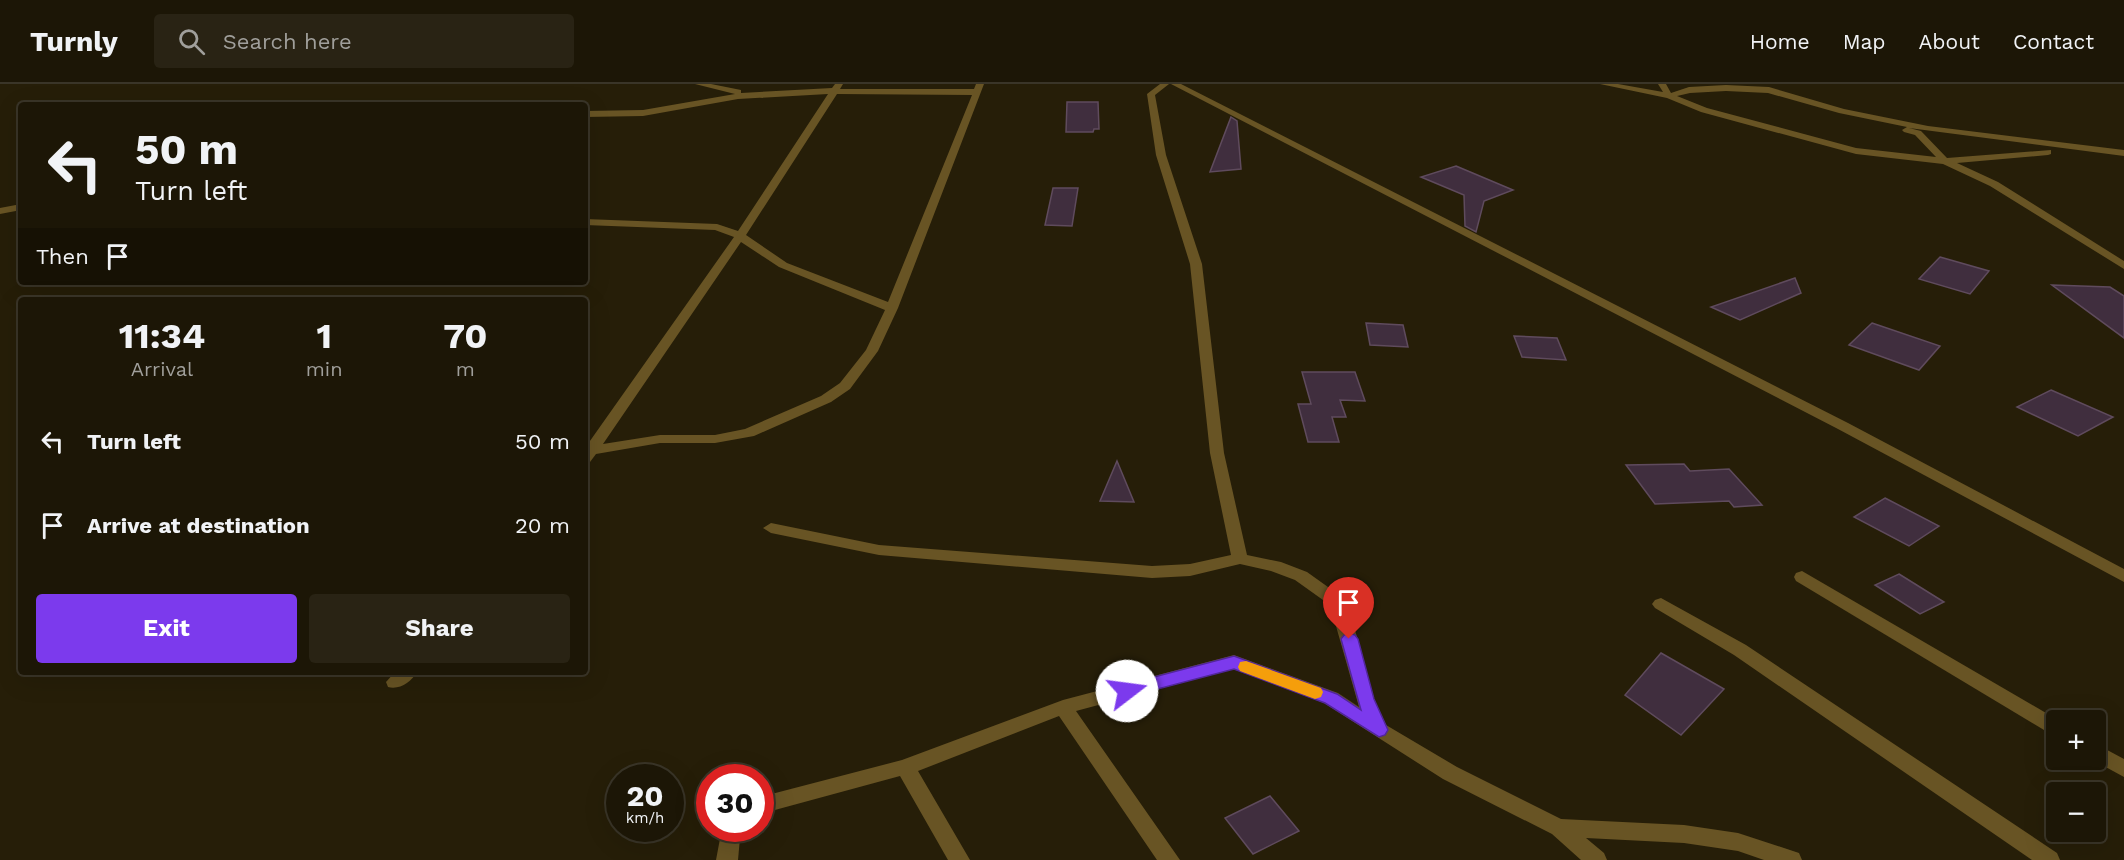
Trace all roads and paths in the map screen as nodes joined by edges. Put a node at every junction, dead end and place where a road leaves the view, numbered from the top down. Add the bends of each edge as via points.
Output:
1 (699, 84) edge
2 (1165, 84) edge
3 (1175, 84) edge
4 (1604, 84) edge
5 (1662, 84) edge
6 (1758, 84) edge
7 (836, 88) edge
8 (979, 88) edge
9 (1769, 90) junction
10 (753, 95) junction
11 (1669, 96) junction
12 (1842, 111) junction
13 (588, 114) edge
14 (2079, 149) junction
15 (2124, 153) edge
16 (1945, 161) junction
17 (18, 208) edge
18 (0, 211) edge
19 (588, 222) edge
20 (740, 236) junction
21 (2124, 266) edge
22 (892, 308) junction
23 (588, 455) edge
24 (771, 528) dead end
25 (1240, 559) junction
26 (2124, 576) edge
27 (1802, 577) dead end
28 (1661, 604) dead end
29 (1063, 707) junction
30 (2046, 722) edge
31 (1379, 730) junction
32 (2106, 758) edge
33 (905, 767) junction
34 (2124, 769) edge
35 (774, 802) edge
36 (1560, 828) junction
37 (729, 842) edge
38 (727, 860) edge
39 (959, 860) edge
40 (1169, 860) edge
41 (1595, 860) edge
42 (1791, 860) edge
43 (2049, 860) edge

1 - 10 street
2 - 25 street via 1152,94 1161,155 1196,264 1217,453
3 - 26 street via 1843,426
4 - 11 street
5 - 11 street
6 - 9 street
7 - 8 street
7 - 10 street
7 - 20 street
8 - 22 street
9 - 11 street via 1689,90
9 - 12 street
10 - 13 street via 643,112
11 - 16 street via 1704,110 1856,151
12 - 14 street via 1928,129
12 - 16 street via 1918,133
14 - 15 street
14 - 16 street
16 - 21 street via 1994,184
17 - 18 street
19 - 20 street via 717,227
20 - 22 street via 783,265
20 - 23 street
22 - 23 street via 872,351 845,386 826,399 749,433 715,439 660,439
24 - 25 street via 879,550 1152,572 1190,570
25 - 31 street via 1301,576 1329,596 1343,619 1365,699
27 - 30 street
28 - 43 street via 1740,650
29 - 31 street via 1234,662 1331,698
29 - 33 street
29 - 40 street
31 - 36 street via 1450,773
32 - 34 street
33 - 35 street
33 - 39 street
36 - 41 street
36 - 42 street via 1684,834 1738,842
37 - 38 street

